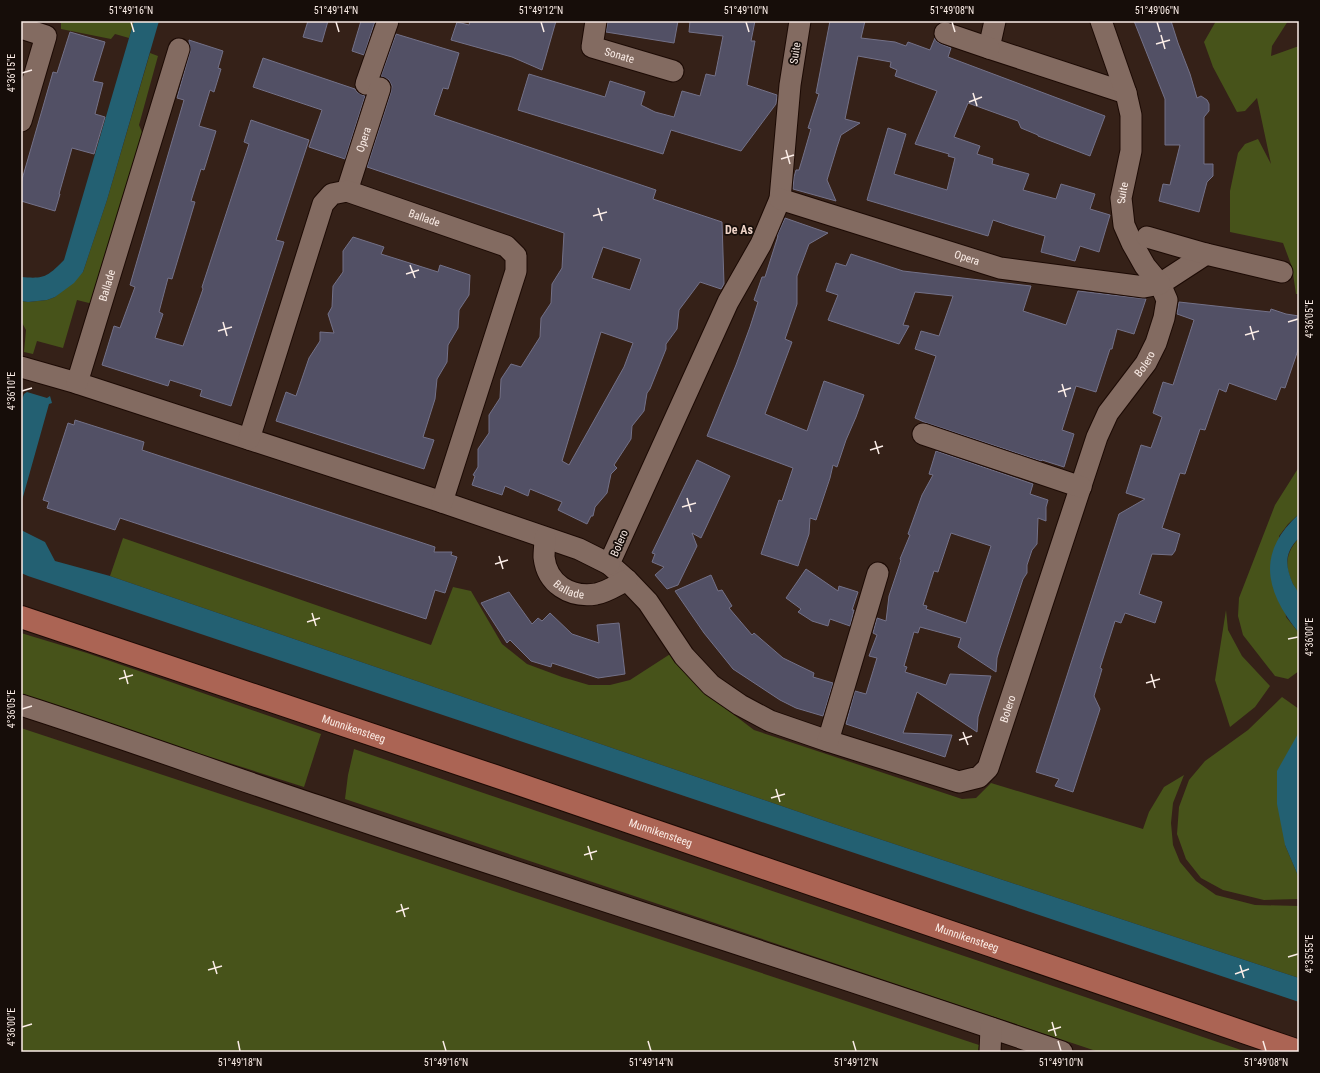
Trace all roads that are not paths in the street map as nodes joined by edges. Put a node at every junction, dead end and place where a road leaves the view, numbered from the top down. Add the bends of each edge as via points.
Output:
1 (388, 21) edge
2 (596, 21) edge
3 (800, 21) edge
4 (995, 21) edge
5 (1101, 21) edge
6 (21, 28) edge
7 (945, 33) dead end
8 (990, 48) junction
9 (179, 49) dead end
10 (673, 71) dead end
11 (1126, 93) junction
12 (21, 121) edge
13 (347, 191) junction
14 (780, 199) junction
15 (1147, 237) dead end
16 (1206, 254) junction
17 (1282, 272) dead end
18 (1160, 284) junction
19 (21, 367) edge
20 (76, 383) junction
21 (923, 434) dead end
22 (250, 440) junction
23 (1081, 488) junction
24 (442, 502) junction
25 (545, 538) junction
26 (609, 564) junction
27 (878, 573) dead end
28 (627, 580) junction
29 (21, 617) edge
30 (21, 705) edge
31 (828, 741) junction
32 (991, 1028) junction
33 (1299, 1051) edge
34 (990, 1052) edge
35 (1062, 1052) edge

1 - 13 street, Opera
2 - 10 street, Sonate via 592,47
3 - 14 street, Suite via 790,85
4 - 8 street
5 - 11 street, Suite
6 - 12 street via 46,36
7 - 8 street
8 - 11 street
9 - 20 street, Ballade
11 - 18 street, Suite via 1131,115 1131,151 1121,198 1124,224 1145,266
13 - 22 street via 332,194 323,204
13 - 24 street, Ballade via 506,246 516,256 516,271
14 - 18 street, Opera via 1000,268 1144,287
14 - 26 street, Bolero via 761,244 728,302
15 - 16 street
16 - 17 street
16 - 18 street
18 - 23 street, Bolero via 1167,300 1156,343 1146,363 1108,413 1097,437
19 - 20 street
20 - 22 street
21 - 23 street
22 - 24 street
23 - 31 street, Bolero via 988,768 978,777 959,782
24 - 25 street
25 - 26 street via 579,549
25 - 28 street, Ballade via 544,556 548,572 558,586 576,594 596,594
26 - 28 street, Bolero
27 - 31 street
28 - 31 street, Bolero via 648,602 684,656 711,685 770,721
29 - 33 main road, Munnikensteeg
30 - 32 street
32 - 34 street
32 - 35 street

